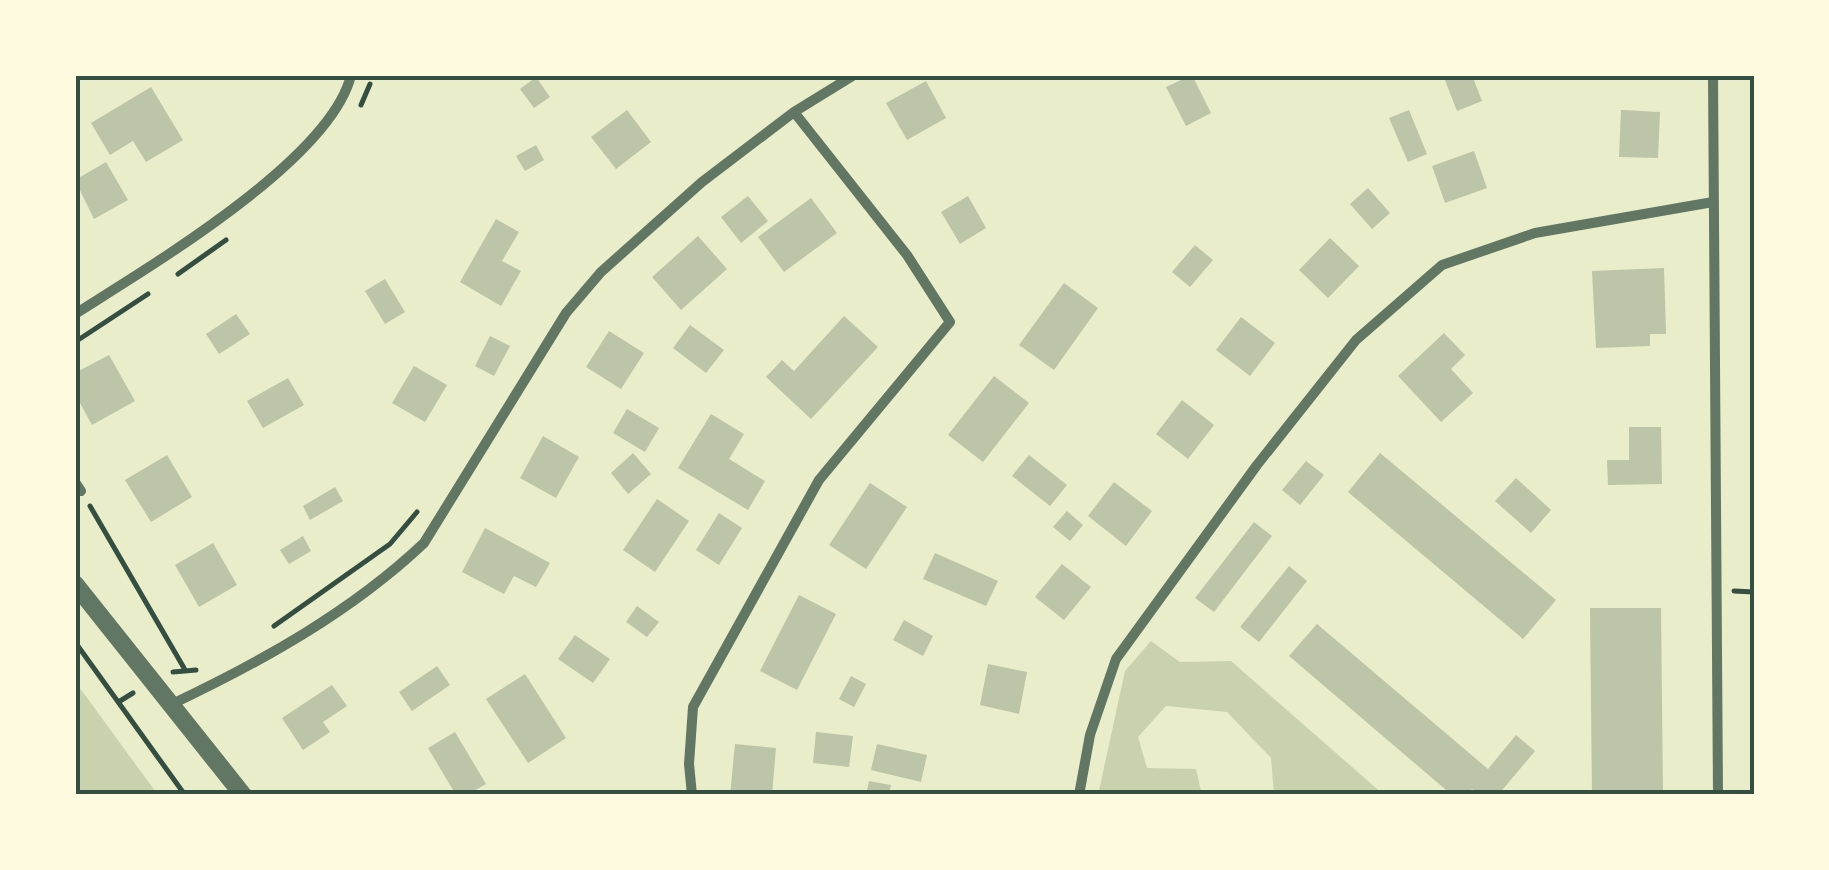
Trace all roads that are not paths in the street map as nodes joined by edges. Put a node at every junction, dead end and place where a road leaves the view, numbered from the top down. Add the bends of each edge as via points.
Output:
1 (351, 75) edge
2 (854, 75) edge
3 (1712, 75) edge
4 (794, 112) junction
5 (1713, 202) junction
6 (75, 314) edge
7 (75, 584) edge
8 (170, 705) junction
9 (243, 795) edge
10 (692, 795) edge
11 (1079, 795) edge
12 (1718, 795) edge

1 - 6 street via 348,88 286,164 212,228
2 - 4 street
3 - 5 street
4 - 8 street via 630,244 566,313 424,543 305,634
4 - 10 street via 907,255 950,322 819,480 693,707
5 - 11 street via 1535,234 1442,265 1356,340 1256,464 1116,660 1090,735
5 - 12 street
7 - 8 street
8 - 9 street

